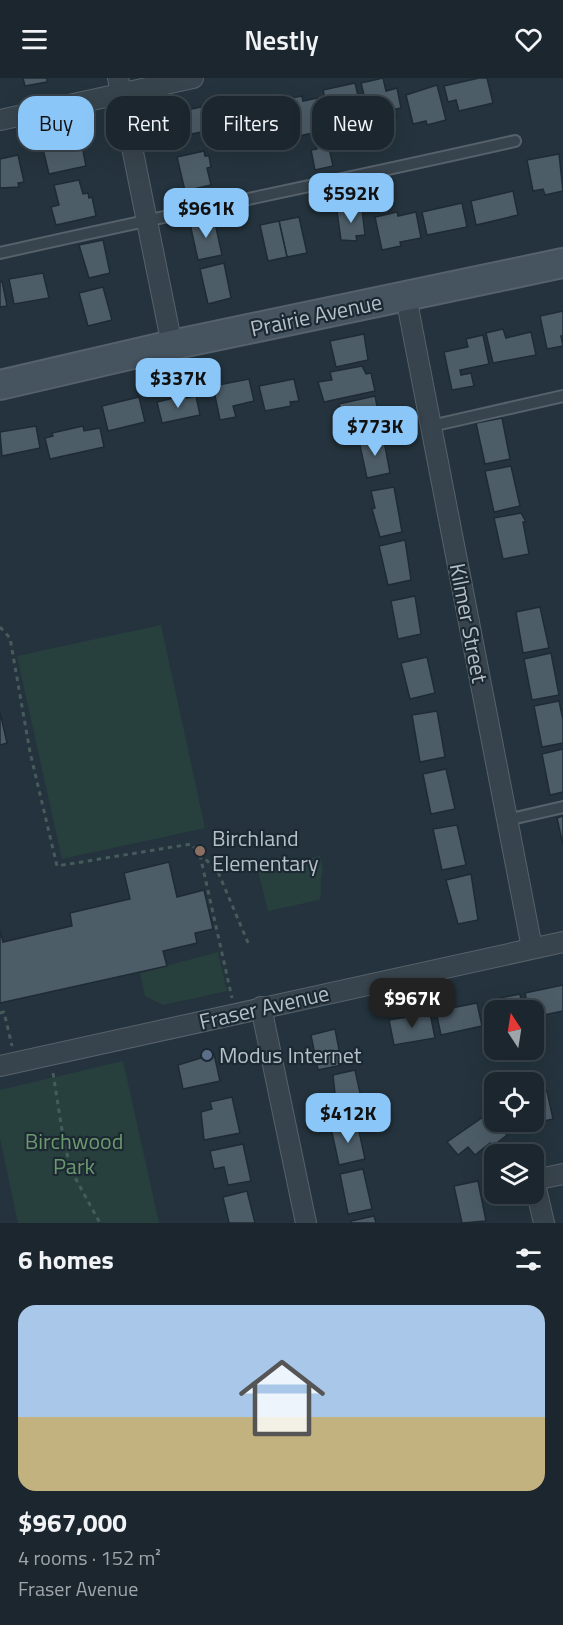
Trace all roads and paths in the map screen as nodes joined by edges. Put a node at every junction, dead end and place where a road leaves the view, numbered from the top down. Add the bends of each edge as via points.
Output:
1 (193, 78) edge
2 (119, 85) edge
3 (0, 120) edge
4 (515, 141) dead end
5 (145, 219) junction
6 (0, 253) edge
7 (563, 263) edge
8 (406, 297) junction
9 (172, 345) junction
10 (0, 385) edge
11 (563, 396) edge
12 (431, 426) junction
13 (0, 627) edge
14 (563, 807) edge
15 (507, 820) junction
16 (199, 852) junction
17 (563, 942) edge
18 (249, 945) dead end
19 (532, 948) junction
20 (233, 1003) dead end
21 (261, 1007) junction
22 (0, 1013) edge
23 (50, 1054) junction
24 (8, 1064) edge
25 (563, 1174) edge
26 (544, 1178) edge
27 (540, 1204) edge
28 (100, 1223) edge
29 (306, 1223) edge
30 (544, 1223) edge

1 - 2 street
2 - 3 street
2 - 5 street
4 - 5 lane
5 - 6 lane
5 - 9 street
7 - 8 main road, Prairie Avenue
8 - 9 main road, Prairie Avenue
8 - 12 street, Kilmer Street
9 - 10 main road, Prairie Avenue
11 - 12 lane
12 - 15 street, Kilmer Street
13 - 16 path via 10,638 30,752 57,866 191,844
14 - 15 lane
15 - 19 street, Kilmer Street
16 - 18 path via 218,872
16 - 20 path
17 - 19 street, Fraser Avenue
19 - 21 street, Fraser Avenue
21 - 23 street, Fraser Avenue
21 - 29 street
22 - 24 path via 4,1012
23 - 24 street, Fraser Avenue
23 - 28 path via 72,1172
25 - 26 street
27 - 30 street

